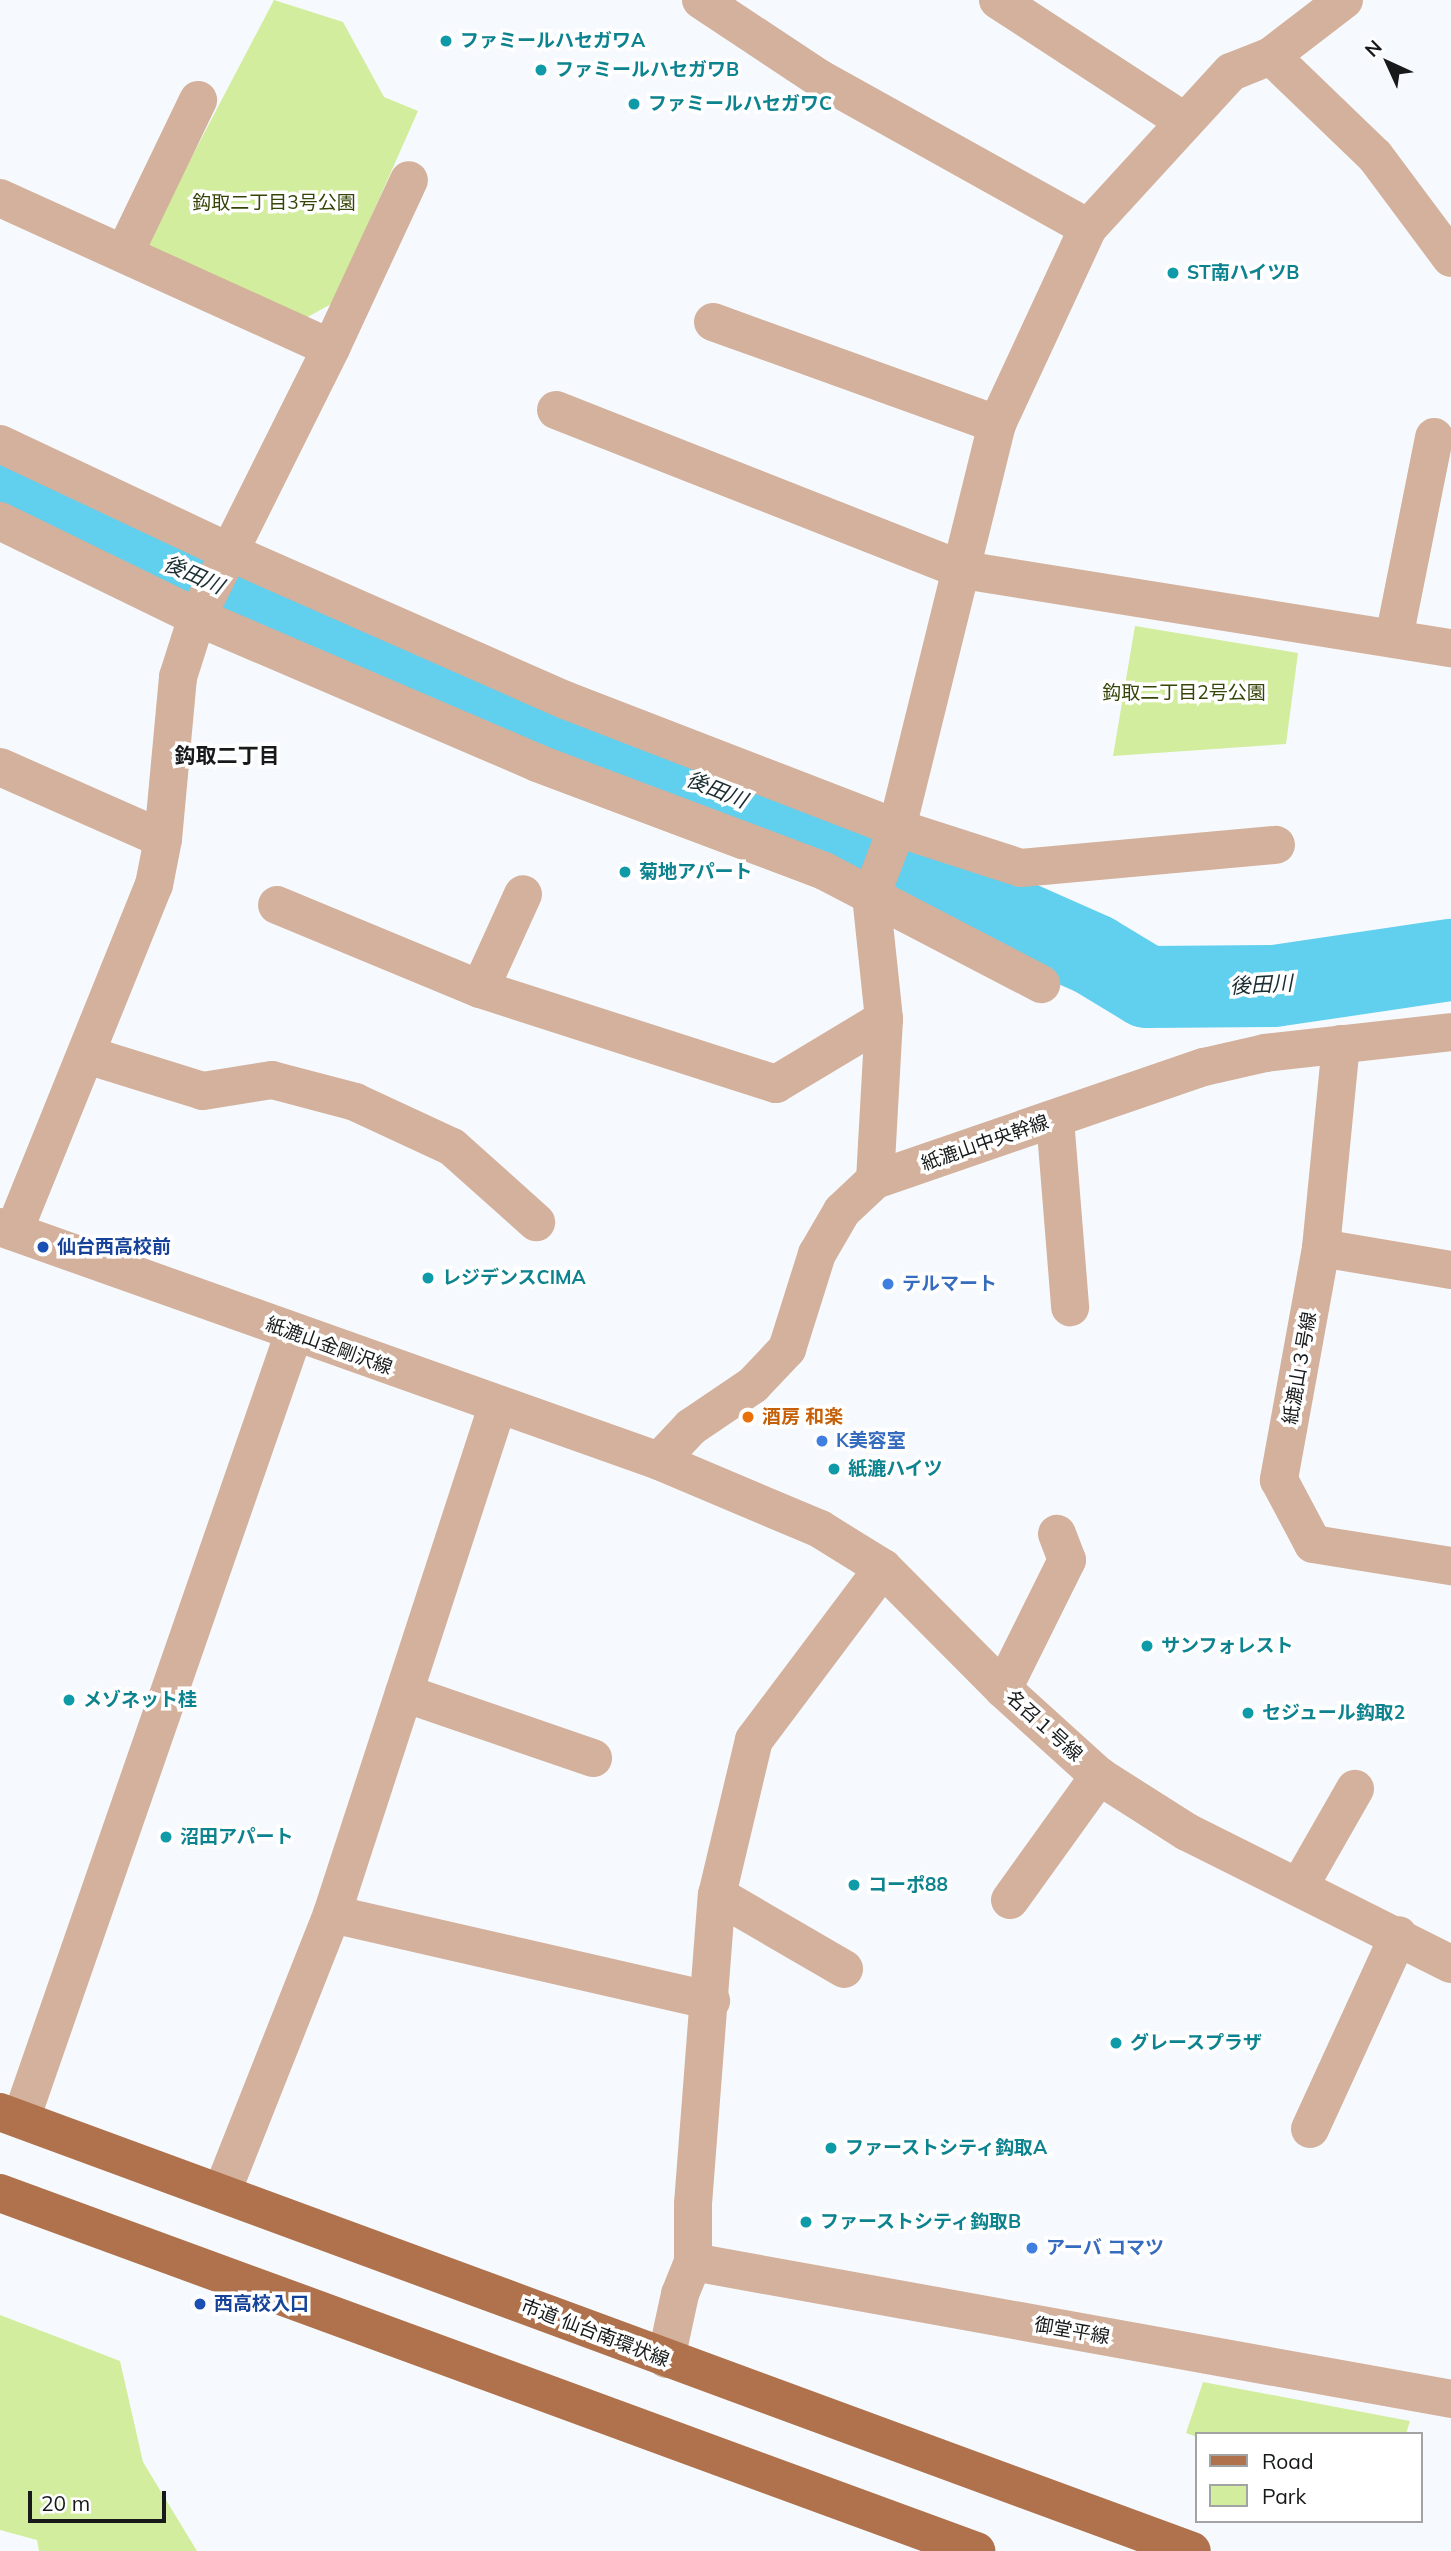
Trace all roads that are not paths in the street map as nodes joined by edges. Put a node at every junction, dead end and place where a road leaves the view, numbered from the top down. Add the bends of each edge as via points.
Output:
1 (701, 0) edge
2 (998, 0) edge
3 (1344, 0) edge
4 (1271, 56) junction
5 (198, 100) dead end
6 (1185, 122) junction
7 (409, 180) dead end
8 (0, 198) edge
9 (1088, 228) junction
10 (124, 254) junction
11 (1451, 258) edge
12 (713, 322) dead end
13 (331, 348) junction
14 (556, 410) dead end
15 (997, 424) junction
16 (1434, 437) dead end
17 (0, 444) edge
18 (0, 521) edge
19 (963, 570) junction
20 (211, 585) junction
21 (1394, 638) junction
22 (1451, 648) edge
23 (0, 767) edge
24 (163, 839) junction
25 (1276, 845) dead end
26 (884, 862) junction
27 (523, 894) dead end
28 (277, 905) dead end
29 (1041, 984) dead end
30 (480, 989) junction
31 (884, 1019) junction
32 (1451, 1032) edge
33 (1340, 1044) junction
34 (87, 1055) junction
35 (1055, 1119) junction
36 (875, 1180) junction
37 (536, 1222) dead end
38 (7, 1229) edge
39 (1321, 1248) junction
40 (1451, 1270) edge
41 (1070, 1307) dead end
42 (294, 1333) junction
43 (497, 1407) junction
44 (659, 1461) junction
45 (1057, 1534) dead end
46 (1451, 1566) edge
47 (883, 1568) junction
48 (1003, 1689) junction
49 (404, 1693) junction
50 (593, 1758) dead end
51 (1099, 1776) junction
52 (1355, 1789) dead end
53 (1299, 1887) junction
54 (717, 1895) junction
55 (1010, 1900) dead end
56 (332, 1914) junction
57 (1399, 1935) junction
58 (1451, 1964) edge
59 (844, 1969) dead end
60 (711, 2001) junction
61 (11, 2115) edge
62 (1310, 2129) dead end
63 (222, 2192) junction
64 (0, 2193) edge
65 (693, 2262) junction
66 (666, 2359) junction
67 (1451, 2399) edge
68 (976, 2551) edge
69 (1192, 2551) edge

1 - 9 street via 819,78
2 - 6 street
3 - 4 street
4 - 6 street via 1231,72
4 - 11 street via 1375,156
5 - 10 street
6 - 9 street
7 - 13 street
8 - 10 street
9 - 15 street
10 - 13 street
12 - 15 street
13 - 20 street
14 - 19 street
15 - 19 street
16 - 21 street
17 - 20 street
18 - 20 street
19 - 21 street
19 - 26 street
20 - 24 street via 178,677
20 - 26 street via 565,699
20 - 26 street via 537,764 824,871
21 - 22 street
23 - 24 street
24 - 34 street via 154,885
25 - 26 street via 1021,868
26 - 29 street
26 - 31 street
27 - 30 street
28 - 30 street
30 - 31 street via 776,1084
31 - 36 street
32 - 33 street, 紙漉山中央幹線
33 - 35 street, 紙漉山中央幹線 via 1265,1053 1204,1067
33 - 39 street, 紙漉山３号線
34 - 37 street via 204,1091 272,1080 355,1102 452,1147
34 - 38 street
35 - 36 street, 紙漉山中央幹線
35 - 41 street
36 - 44 street, 紙漉山中央幹線 via 842,1211 817,1254 787,1349 753,1385 691,1427
38 - 42 street, 紙漉山金剛沢線
39 - 40 street
39 - 46 street, 紙漉山３号線 via 1279,1480 1313,1544
42 - 43 street, 紙漉山金剛沢線
42 - 61 street
43 - 44 street, 紙漉山金剛沢線
43 - 49 street
44 - 47 street, 名召１号線 via 820,1529
45 - 48 street via 1067,1560
47 - 48 street, 名召１号線
47 - 54 street via 754,1740
48 - 51 street, 名召１号線
49 - 50 street
49 - 56 street
51 - 53 street, 名召１号線 via 1188,1832
51 - 55 street
52 - 53 street
53 - 57 street, 名召１号線
54 - 59 street
54 - 60 street
56 - 60 street
56 - 63 street
57 - 58 street, 名召１号線
57 - 62 street
60 - 65 street via 693,2204
61 - 63 main road, 市道 仙台南環状線
63 - 66 main road, 市道 仙台南環状線
64 - 68 main road
65 - 66 street via 680,2294
65 - 67 street, 御堂平線
66 - 69 main road, 市道 仙台南環状線

